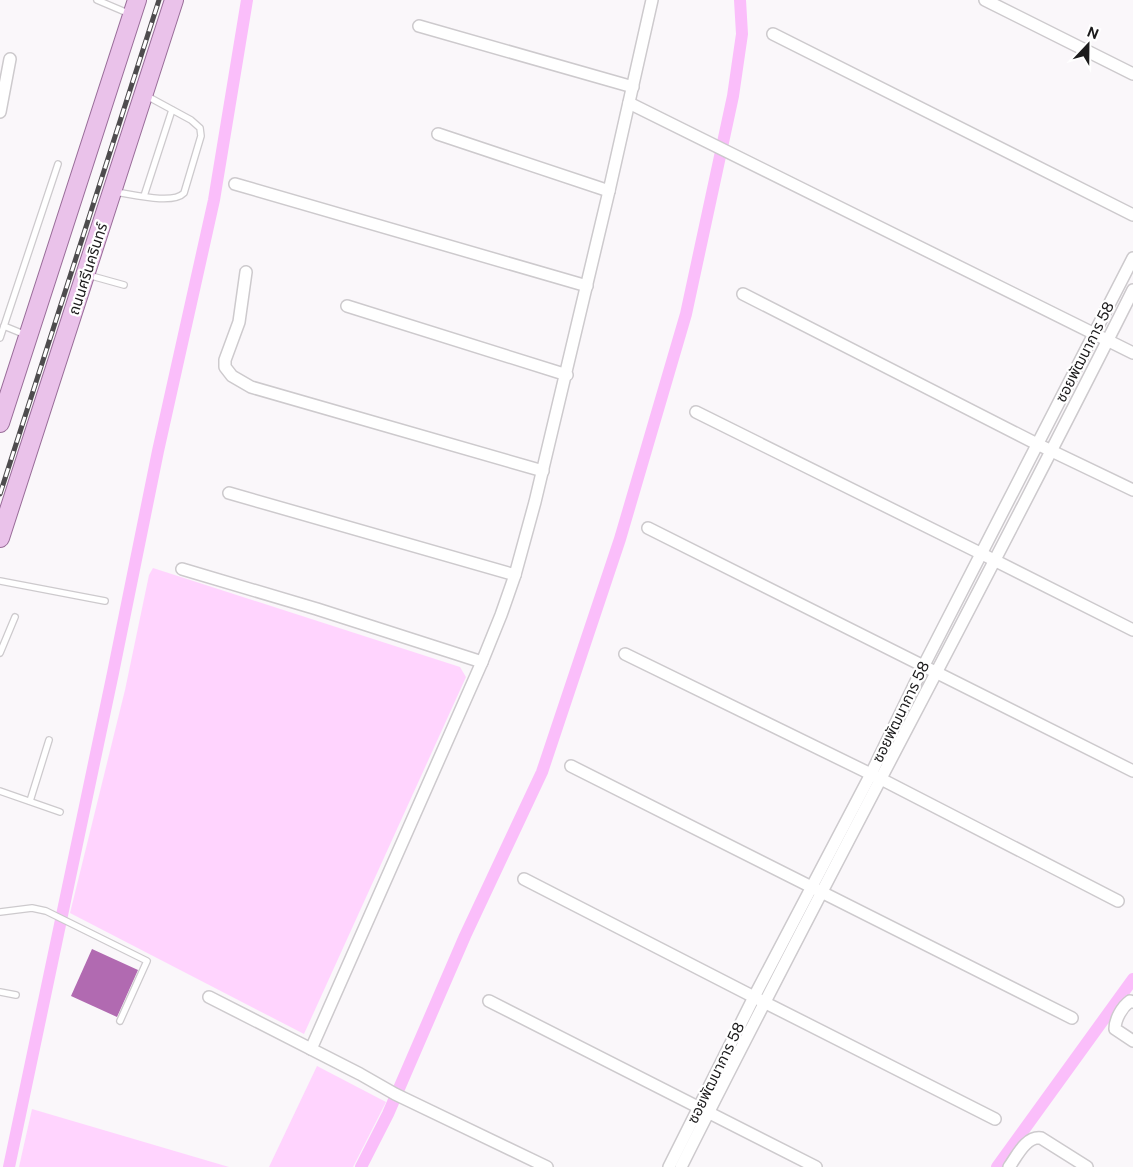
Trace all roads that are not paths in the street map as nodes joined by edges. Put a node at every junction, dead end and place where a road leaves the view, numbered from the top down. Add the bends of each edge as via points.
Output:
1 (98, 0) edge
2 (174, 0) edge
3 (652, 0) edge
4 (985, 0) edge
5 (110, 3) edge
6 (134, 7) edge
7 (419, 26) dead end
8 (773, 34) dead end
9 (10, 59) dead end
10 (1133, 74) edge
11 (633, 87) junction
12 (144, 95) junction
13 (629, 103) junction
14 (172, 110) junction
15 (0, 112) edge
16 (438, 134) dead end
17 (58, 164) dead end
18 (235, 184) dead end
19 (610, 191) junction
20 (113, 192) junction
21 (144, 196) junction
22 (1133, 215) edge
23 (1133, 258) edge
24 (246, 272) dead end
25 (86, 275) junction
26 (124, 285) dead end
27 (587, 286) junction
28 (1133, 290) edge
29 (743, 294) dead end
30 (347, 306) dead end
31 (4, 326) junction
32 (1094, 334) junction
33 (28, 336) junction
34 (0, 338) edge
35 (1108, 340) junction
36 (1133, 353) edge
37 (567, 375) junction
38 (696, 412) dead end
39 (0, 423) edge
40 (1037, 444) junction
41 (1052, 450) junction
42 (543, 471) junction
43 (1133, 490) edge
44 (230, 492) dead end
45 (648, 528) dead end
46 (0, 538) edge
47 (982, 554) junction
48 (996, 560) junction
49 (182, 569) dead end
50 (515, 575) junction
51 (0, 581) edge
52 (105, 601) dead end
53 (15, 617) dead end
54 (1133, 630) edge
55 (0, 653) edge
56 (624, 654) dead end
57 (482, 662) junction
58 (924, 665) junction
59 (937, 671) junction
60 (49, 740) dead end
61 (571, 766) dead end
62 (1133, 771) edge
63 (876, 777) junction
64 (0, 791) edge
65 (30, 801) junction
66 (60, 812) dead end
67 (524, 879) dead end
68 (816, 890) junction
69 (1118, 901) dead end
70 (0, 912) edge
71 (0, 992) edge
72 (16, 995) dead end
73 (209, 997) dead end
74 (758, 1000) junction
75 (489, 1001) dead end
76 (1133, 1002) edge
77 (1072, 1018) dead end
78 (120, 1021) dead end
79 (1133, 1041) edge
80 (311, 1049) junction
81 (703, 1111) junction
82 (995, 1119) dead end
83 (547, 1167) edge
84 (669, 1167) edge
85 (681, 1167) edge
86 (816, 1167) edge
87 (1010, 1167) edge
88 (1087, 1167) edge

1 - 5 lane
2 - 12 main road, ถนนศรีนครินทร์
3 - 11 street
4 - 10 street
5 - 6 lane
6 - 33 main road
7 - 11 street
8 - 22 street
9 - 15 street
11 - 13 street
12 - 14 lane
12 - 20 main road, ถนนศรีนครินทร์
13 - 19 street
13 - 32 street
14 - 21 lane
14 - 21 lane via 200,128 201,136 184,193 171,199
16 - 19 street
17 - 31 lane
18 - 27 street
19 - 27 street
20 - 21 lane
20 - 25 main road, ถนนศรีนครินทร์
23 - 32 street, ซอยพัฒนาการ 58
24 - 42 street via 239,322 225,360 225,367 232,376 251,387
25 - 26 lane
25 - 46 main road, ถนนศรีนครินทร์
27 - 37 street
28 - 35 street, ซอยพัฒนาการ 58
29 - 40 street
30 - 37 street
31 - 33 lane
31 - 34 lane
32 - 35 street
32 - 40 street, ซอยพัฒนาการ 58
33 - 39 main road
35 - 36 street
35 - 41 street, ซอยพัฒนาการ 58
37 - 42 street
38 - 47 street
40 - 41 street
40 - 47 street, ซอยพัฒนาการ 58
41 - 43 street
41 - 48 street, ซอยพัฒนาการ 58
42 - 50 street
44 - 50 street
45 - 58 street
47 - 48 street
47 - 58 street, ซอยพัฒนาการ 58
48 - 54 street
48 - 59 street, ซอยพัฒนาการ 58
49 - 57 street
50 - 57 street
51 - 52 lane
53 - 55 lane
56 - 63 street
57 - 80 street
58 - 59 street
58 - 63 street, ซอยพัฒนาการ 58
59 - 62 street
59 - 63 street, ซอยพัฒนาการ 58
60 - 65 lane
61 - 68 street
63 - 68 street, ซอยพัฒนาการ 58
63 - 69 street
64 - 65 lane
65 - 66 lane
67 - 74 street
68 - 74 street, ซอยพัฒนาการ 58
68 - 77 street
70 - 78 lane via 32,908 46,911 147,961
71 - 72 lane
73 - 80 street
74 - 81 street, ซอยพัฒนาการ 58
74 - 82 street
75 - 81 street
76 - 79 street via 1126,1004 1115,1022 1115,1029
80 - 83 street via 395,1094
81 - 84 street, ซอยพัฒนาการ 58
81 - 85 street, ซอยพัฒนาการ 58
81 - 86 street
87 - 88 street via 1028,1141 1035,1137

